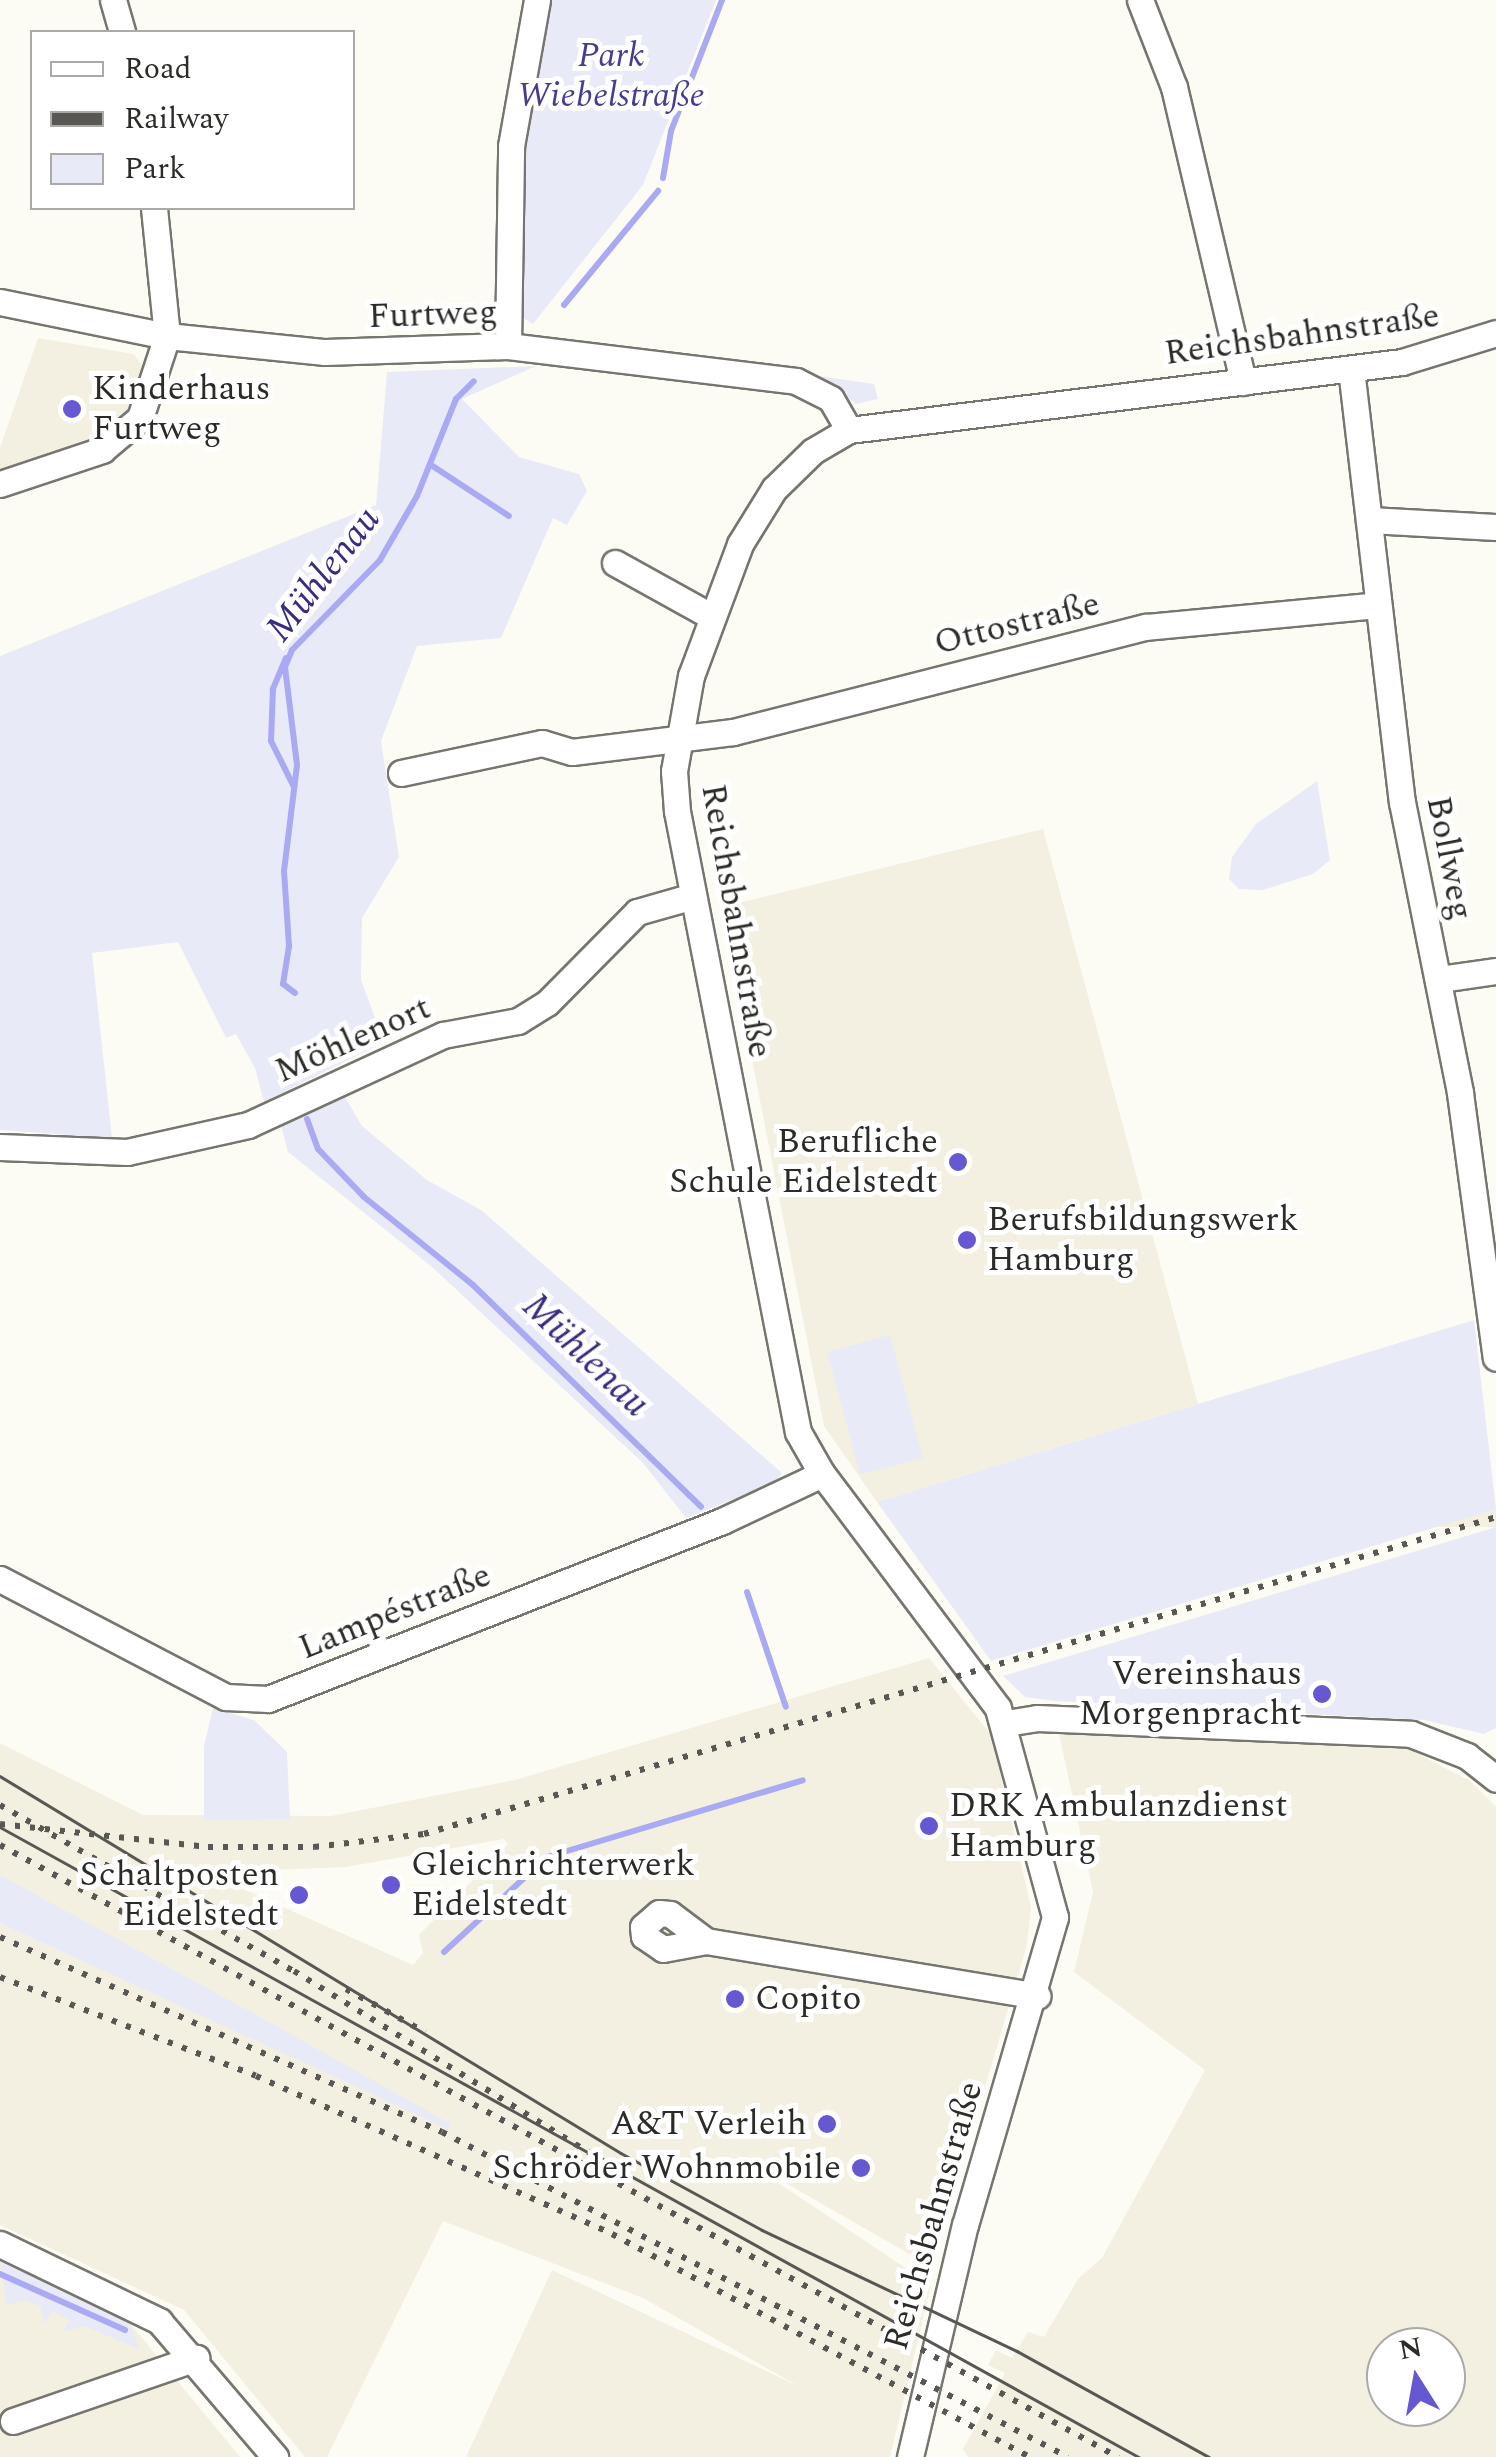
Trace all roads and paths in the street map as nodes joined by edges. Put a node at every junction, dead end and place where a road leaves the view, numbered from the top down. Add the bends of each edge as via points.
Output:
1 (113, 0) edge
2 (538, 0) edge
3 (1140, 0) edge
4 (121, 30) edge
5 (154, 210) edge
6 (0, 302) edge
7 (1496, 333) edge
8 (166, 336) junction
9 (508, 346) junction
10 (1351, 369) junction
11 (1244, 382) junction
12 (849, 430) junction
13 (0, 484) edge
14 (1368, 520) junction
15 (1496, 527) edge
16 (615, 563) dead end
17 (1378, 605) junction
18 (709, 615) junction
19 (677, 739) junction
20 (401, 773) dead end
21 (693, 896) junction
22 (1496, 970) edge
23 (1440, 980) junction
24 (0, 1147) edge
25 (1496, 1358) edge
26 (822, 1474) junction
27 (0, 1579) edge
28 (1006, 1723) junction
29 (1496, 1778) edge
30 (706, 1941) dead end
31 (1036, 1996) junction
32 (0, 2244) edge
33 (196, 2358) junction
34 (13, 2421) dead end
35 (276, 2457) edge
36 (910, 2457) edge

1 - 4 street
2 - 9 street via 511,146
3 - 11 street via 1174,87
5 - 8 street
6 - 8 street, Furtweg
7 - 10 street, Reichsbahnstraße via 1434,355
8 - 9 street, Furtweg via 342,353
8 - 13 street via 150,394 124,435 102,450
9 - 12 street, Furtweg via 796,381 831,399
10 - 11 street, Reichsbahnstraße
10 - 14 street, Bollweg
11 - 12 street, Reichsbahnstraße
12 - 18 street, Reichsbahnstraße via 813,451 774,489
14 - 15 street
14 - 17 street, Bollweg
16 - 18 street
17 - 19 street, Ottostraße via 1146,626 734,732
17 - 23 street, Bollweg via 1402,802
18 - 19 street, Reichsbahnstraße
19 - 20 street, Ottostraße via 572,752 542,743
19 - 21 street, Reichsbahnstraße via 676,811
21 - 24 street, Möhlenort via 637,912 531,1014 443,1035 248,1125 127,1152
21 - 26 street, Reichsbahnstraße via 798,1432
22 - 23 street
23 - 25 street, Bollweg
26 - 27 street, Lampéstraße via 268,1699 226,1697
26 - 28 street, Reichsbahnstraße
28 - 29 street via 1037,1718 1411,1734 1457,1751
28 - 31 street, Reichsbahnstraße via 1055,1918
30 - 31 street
31 - 36 street, Reichsbahnstraße via 965,2225
32 - 33 street via 139,2307
33 - 34 street
33 - 35 street

